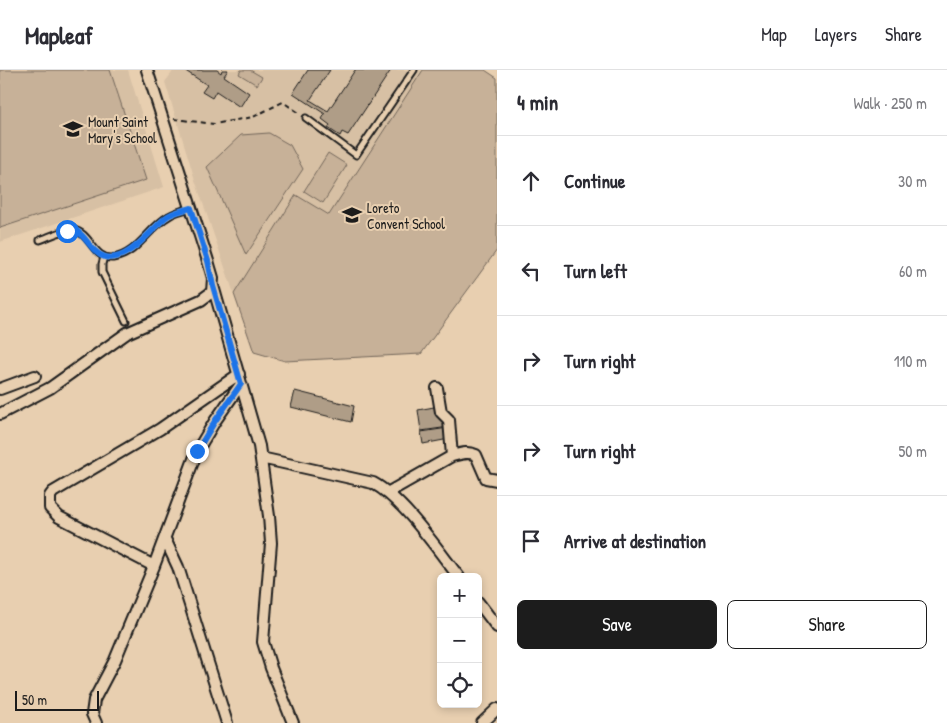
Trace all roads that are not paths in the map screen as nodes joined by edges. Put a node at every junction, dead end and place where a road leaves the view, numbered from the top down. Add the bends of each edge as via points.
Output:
1 (146, 70) edge
2 (414, 70) edge
3 (306, 118) road end
4 (191, 208) junction
5 (40, 240) dead end
6 (104, 257) junction
7 (213, 286) junction
8 (126, 321) dead end
9 (35, 376) dead end
10 (240, 379) junction
11 (437, 388) dead end
12 (0, 389) edge
13 (0, 414) edge
14 (452, 456) junction
15 (261, 458) junction
16 (497, 480) edge
17 (387, 493) junction
18 (165, 539) junction
19 (154, 566) junction
20 (456, 573) edge
21 (482, 607) edge
22 (497, 626) edge
23 (497, 709) edge
24 (96, 723) edge
25 (228, 723) edge
26 (293, 723) edge
27 (482, 723) edge

1 - 4 street
2 - 3 lane via 356,155
4 - 6 lane via 165,218 130,250 119,256
4 - 7 street
5 - 6 lane via 77,231
6 - 8 lane via 102,272
7 - 10 street
7 - 13 street via 212,292 201,300 127,333 50,388
9 - 12 street
10 - 15 street
10 - 18 street via 200,445
10 - 19 street via 50,496 50,508 59,517
11 - 14 street via 442,412 449,420
14 - 16 street via 463,453 476,455 486,478
14 - 17 street
15 - 17 street via 373,483
15 - 26 street via 271,543 263,642
17 - 20 street via 418,525
18 - 19 street
18 - 25 street via 180,573
19 - 24 street via 115,660 94,700 92,714
21 - 22 street
23 - 27 street

